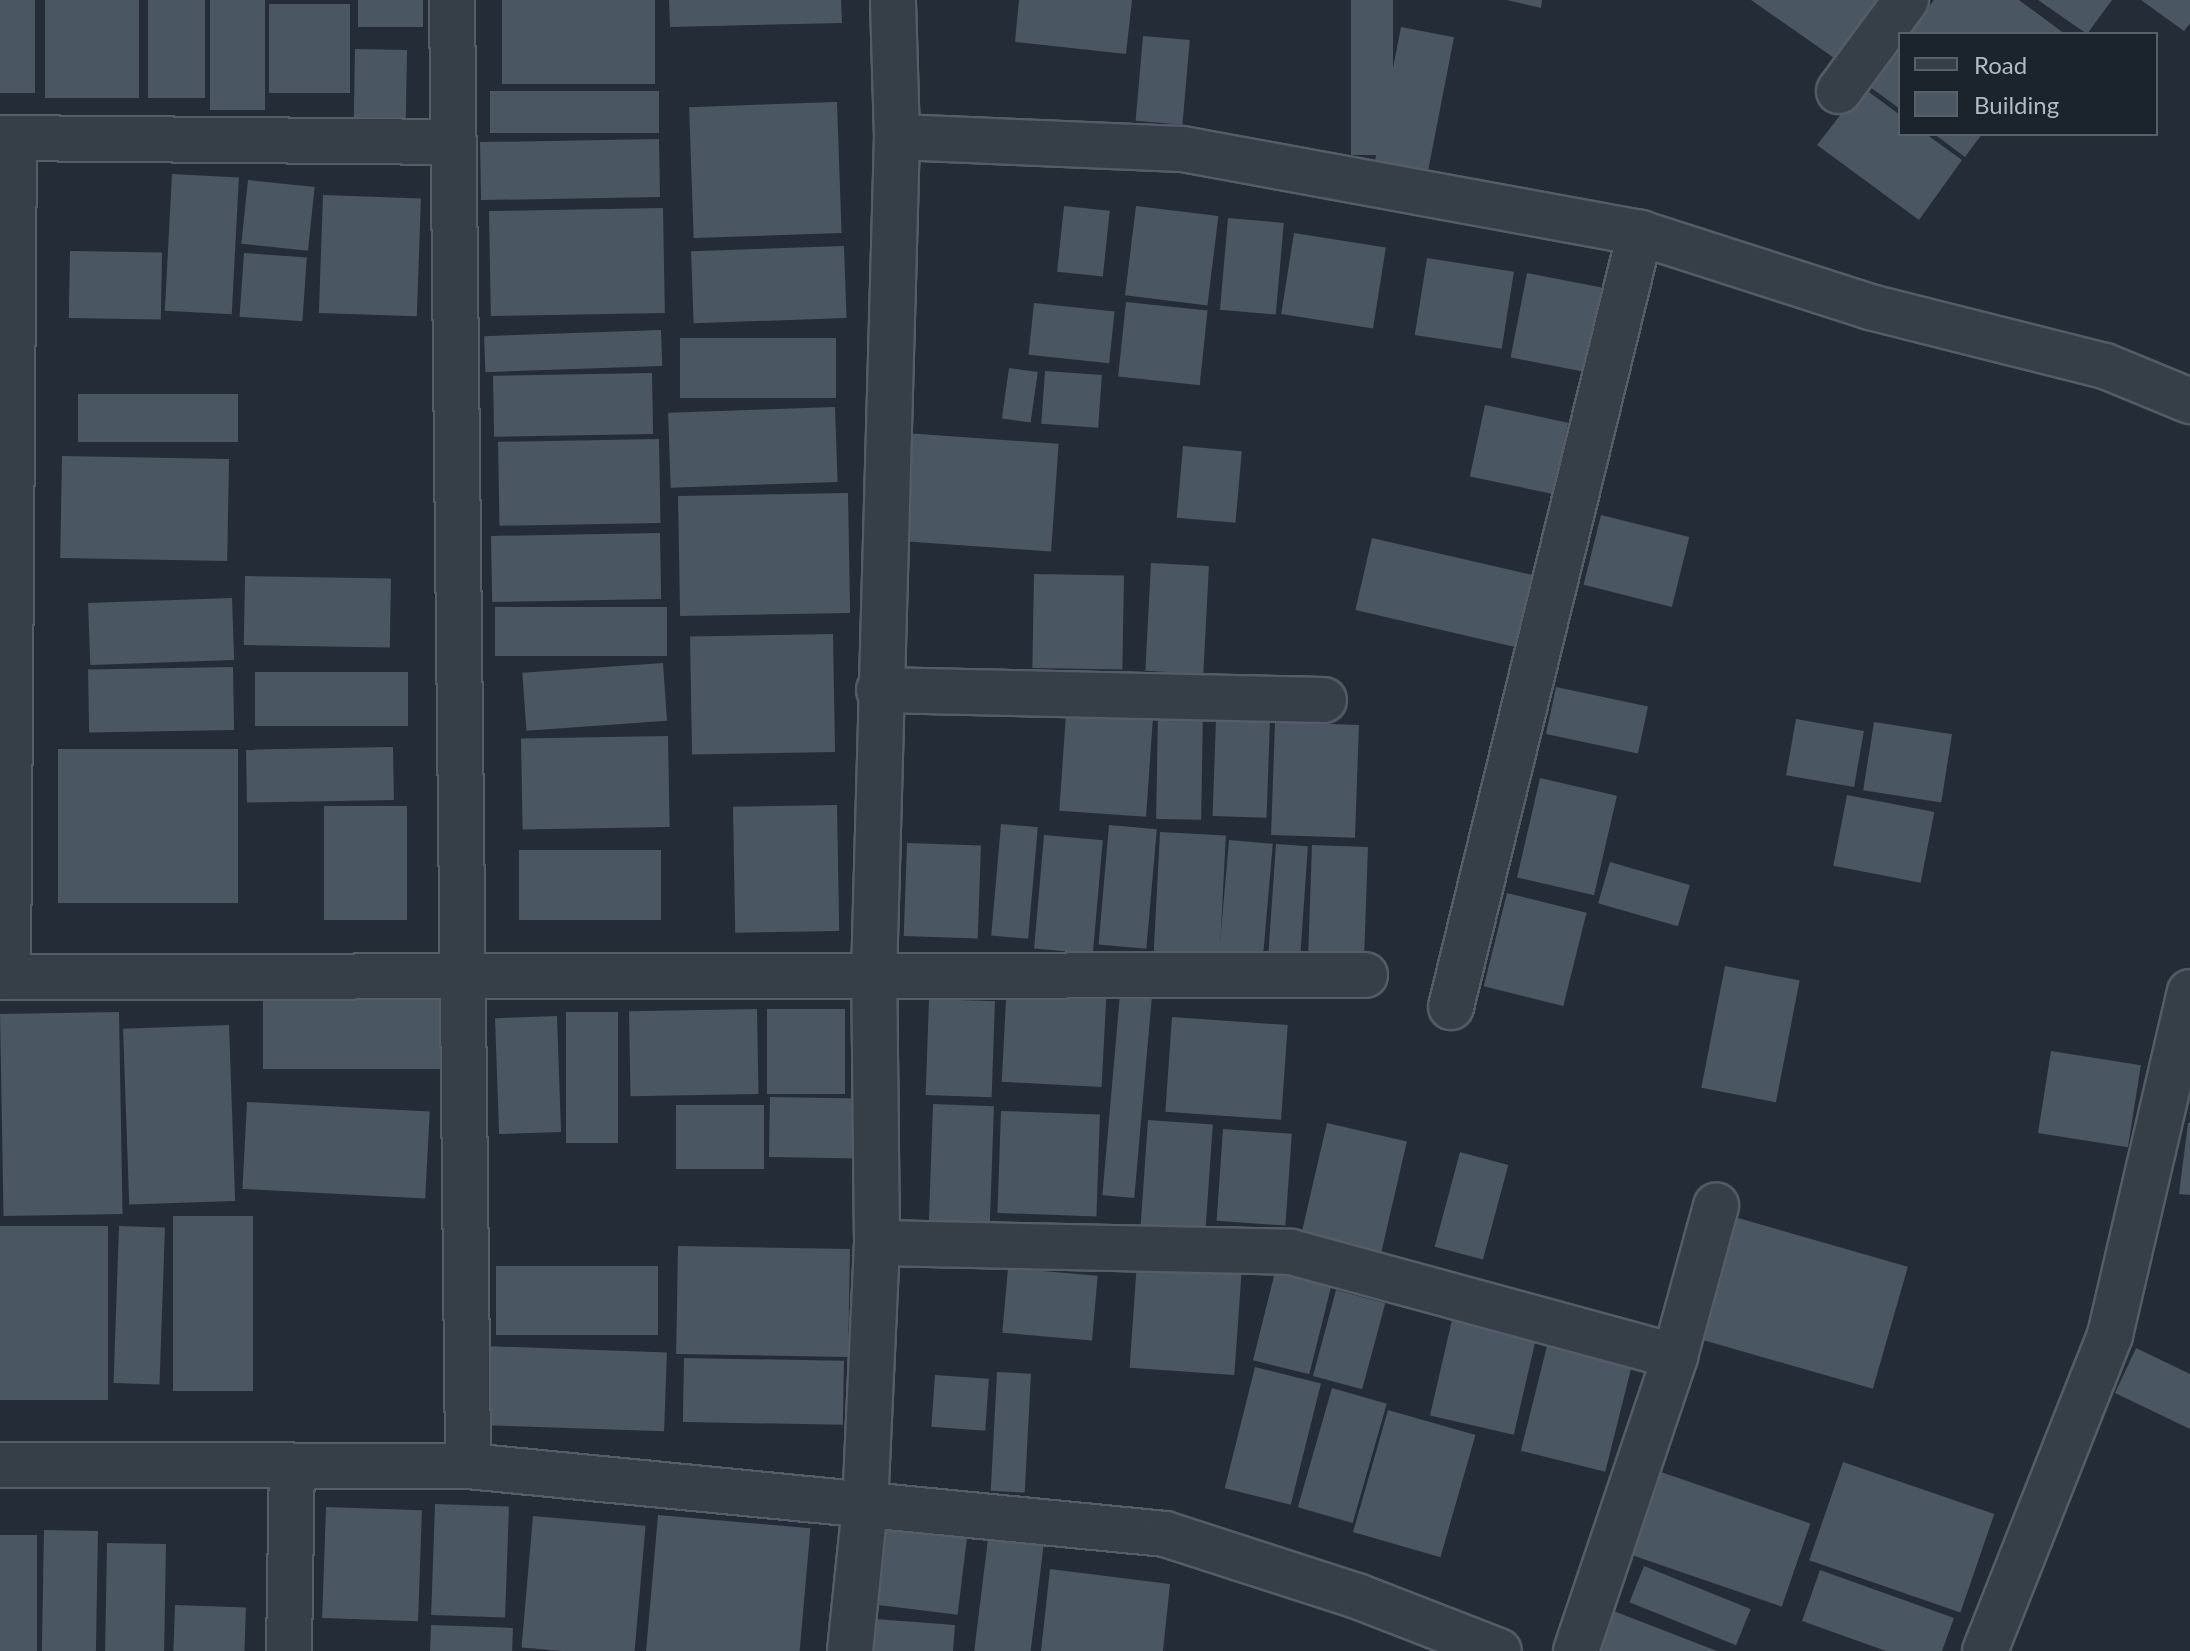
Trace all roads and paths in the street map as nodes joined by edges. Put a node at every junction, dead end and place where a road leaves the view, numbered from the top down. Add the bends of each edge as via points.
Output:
1 (452, 0) edge
2 (893, 0) edge
3 (1906, 0) edge
4 (1839, 91) dead end
5 (897, 137) junction
6 (7, 138) edge
7 (450, 142) junction
8 (1640, 233) junction
9 (2190, 401) edge
10 (879, 690) junction
11 (1324, 700) dead end
12 (1365, 975) dead end
13 (464, 976) junction
14 (874, 976) junction
15 (4, 977) edge
16 (2190, 992) edge
17 (1451, 1007) dead end
18 (1716, 1206) dead end
19 (877, 1243) junction
20 (1675, 1356) junction
21 (0, 1465) edge
22 (292, 1466) junction
23 (468, 1466) junction
24 (865, 1507) junction
25 (289, 1651) edge
26 (850, 1651) edge
27 (1499, 1651) edge
28 (1576, 1651) edge
29 (1985, 1651) edge

1 - 7 street
2 - 5 street
3 - 4 street
5 - 8 street via 1183,149
5 - 10 street
6 - 7 street
6 - 15 street
7 - 13 street
8 - 9 street via 1870,307 2105,366
8 - 17 street
10 - 11 street
10 - 14 street
12 - 14 street
13 - 14 street
13 - 15 street
13 - 23 street
14 - 19 street
16 - 29 street via 2110,1335
18 - 20 street
19 - 20 street via 1291,1252
19 - 24 street
20 - 28 street
21 - 22 street
22 - 23 street
22 - 25 street
23 - 24 street
24 - 26 street
24 - 27 street via 1165,1534 1357,1596

